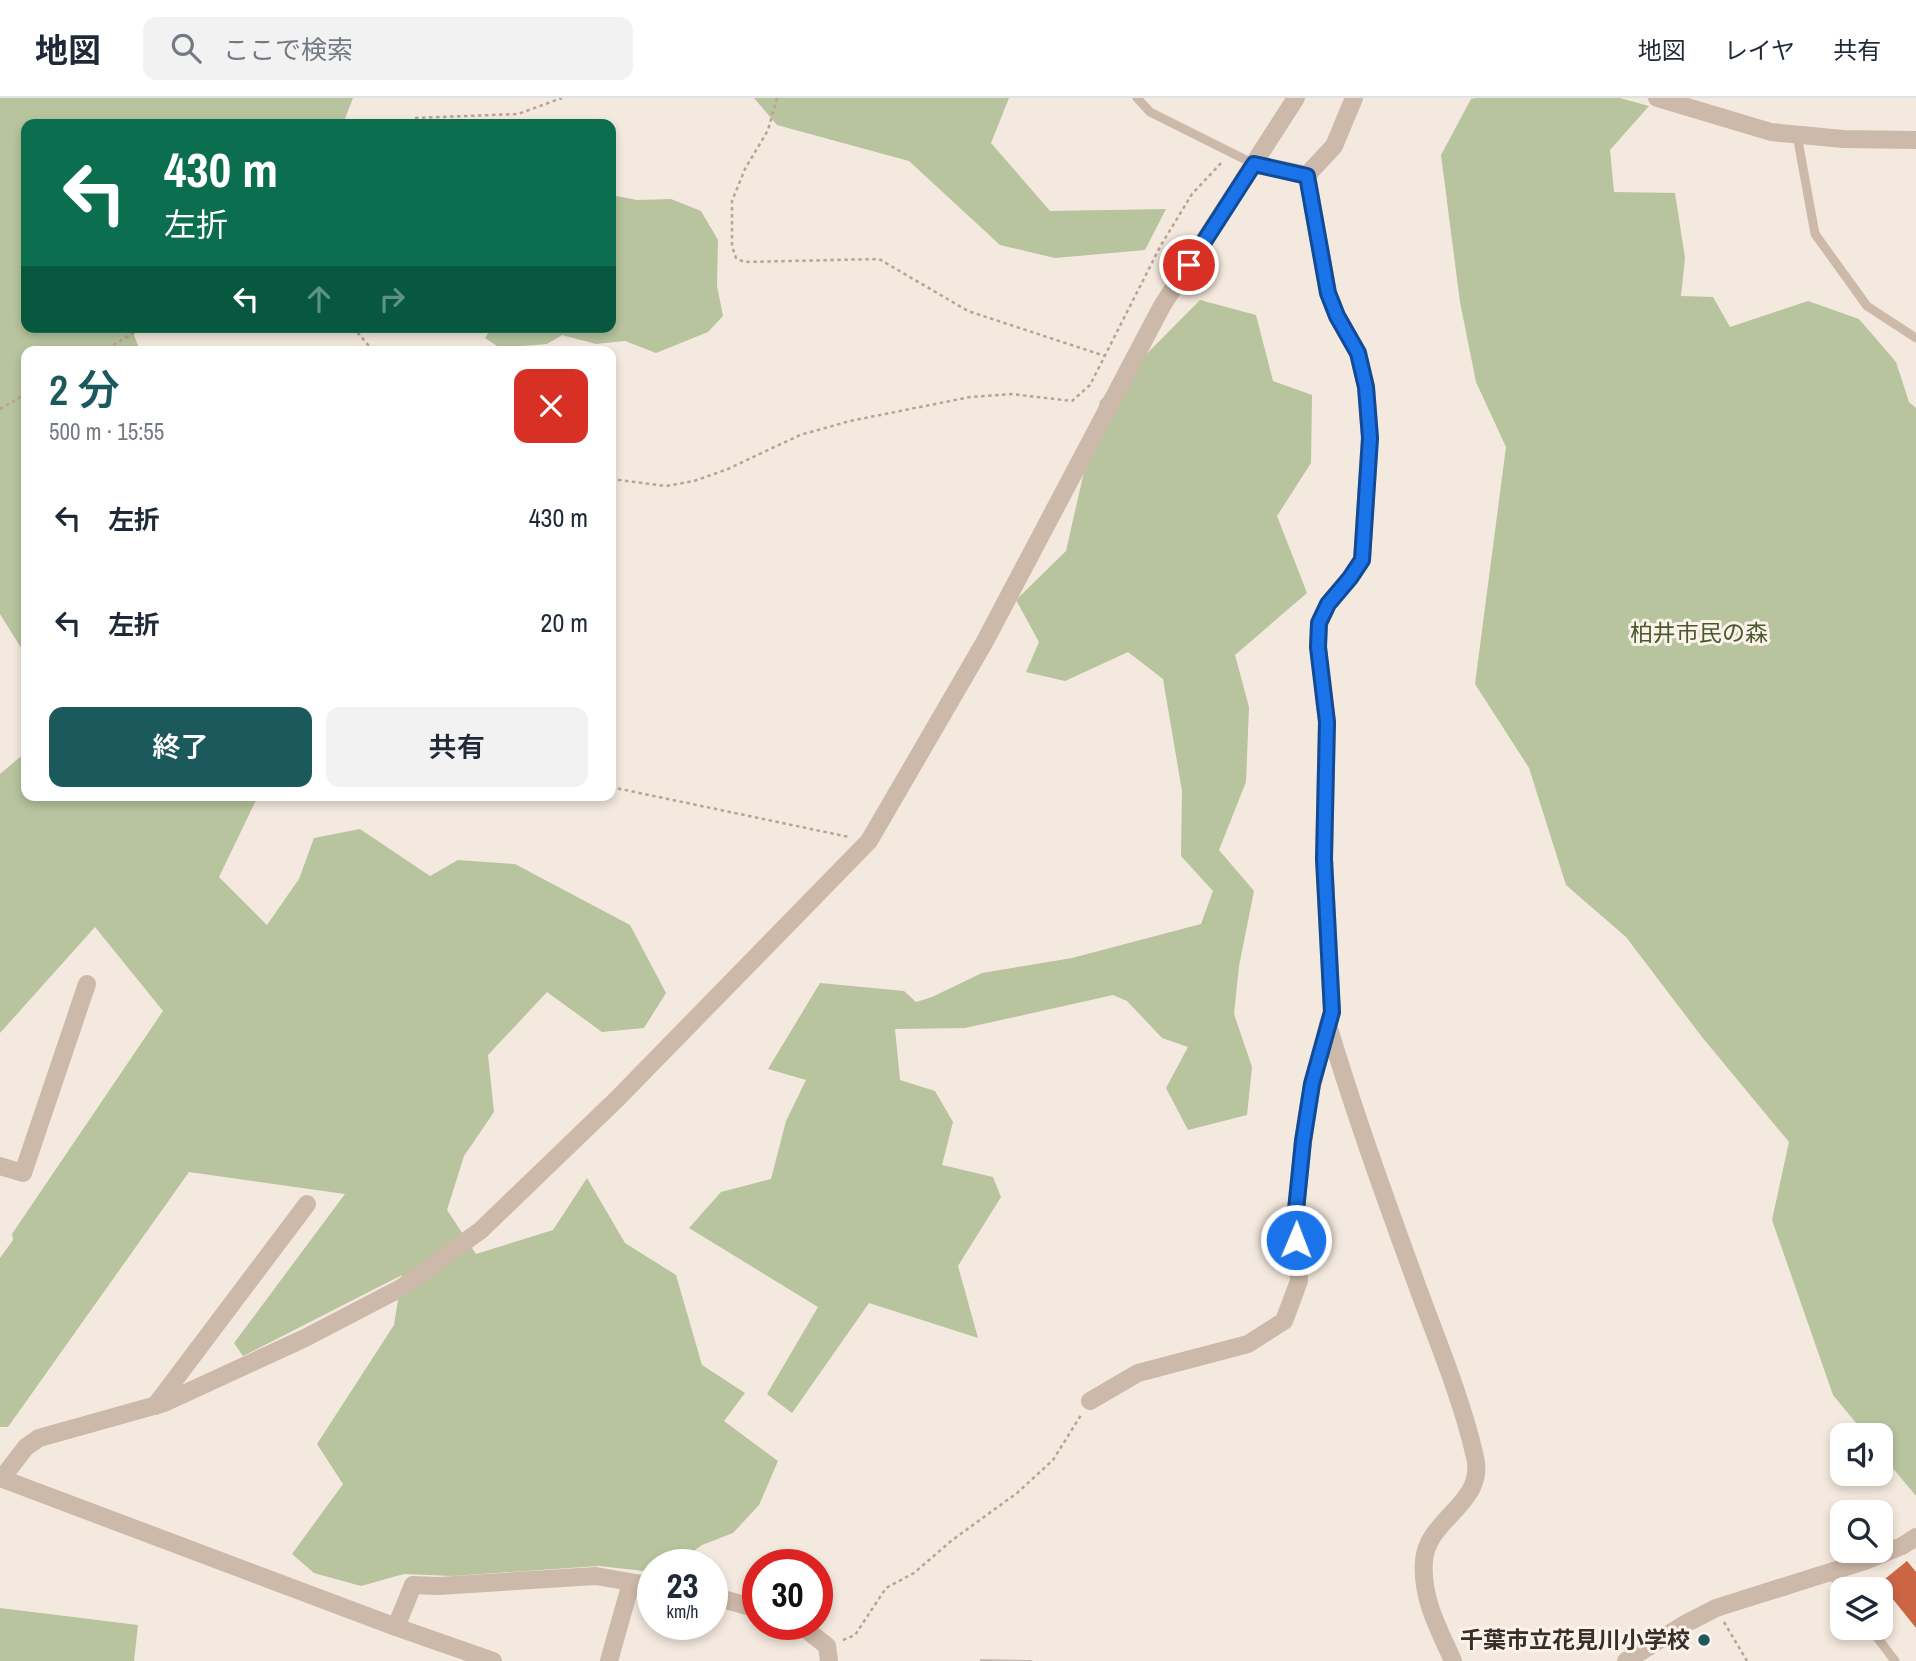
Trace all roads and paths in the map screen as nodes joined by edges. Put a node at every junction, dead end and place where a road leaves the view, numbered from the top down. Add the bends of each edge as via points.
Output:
1 (562, 98) edge
2 (777, 98) edge
3 (1137, 98) edge
4 (1296, 98) edge
5 (1354, 98) edge
6 (1657, 98) edge
7 (414, 119) edge
8 (1797, 135) junction
9 (1916, 139) edge
10 (1230, 153) junction
11 (1254, 164) junction
12 (1307, 176) junction
13 (134, 333) edge
14 (1916, 338) edge
15 (111, 346) edge
16 (1105, 356) junction
17 (21, 397) edge
18 (0, 409) edge
19 (616, 480) edge
20 (616, 789) edge
21 (869, 841) junction
22 (88, 984) dead end
23 (1328, 1025) junction
24 (0, 1166) edge
25 (307, 1204) dead end
26 (1090, 1401) joint
27 (155, 1406) junction
28 (1, 1478) edge
29 (1916, 1537) edge
30 (1830, 1572) junction
31 (1834, 1577) edge
32 (631, 1583) junction
33 (637, 1584) edge
34 (1716, 1608) junction
35 (396, 1627) junction
36 (815, 1640) edge
37 (1879, 1640) edge
38 (828, 1653) edge
39 (493, 1661) edge
40 (609, 1661) edge
41 (1453, 1661) edge
42 (1626, 1661) edge
43 (1747, 1661) edge
44 (1895, 1661) edge

1 - 7 path via 517,114
2 - 16 path via 768,130 732,201 736,258 744,262 879,259 968,311
3 - 10 lane via 1150,112
4 - 11 street
5 - 12 street via 1334,146
6 - 8 street via 1771,132
8 - 9 street
8 - 14 lane via 1815,234 1867,306
10 - 11 lane
10 - 16 path via 1192,194 1167,234
11 - 12 street
11 - 21 street via 1162,306 984,643
12 - 23 street via 1328,293 1358,353 1370,438 1362,560 1319,623 1327,722 1324,859 1332,1012
13 - 15 path
16 - 19 path via 1090,385 1072,401 1011,394 970,397 800,435 694,481 666,486
17 - 18 path
20 - 21 path
21 - 27 street via 628,1088 481,1230 401,1288 305,1338
22 - 24 street via 23,1173
23 - 26 street via 1303,1141 1295,1220 1299,1281 1284,1321 1248,1345 1138,1373
23 - 41 street via 1476,1460 1475,1484 1433,1534 1423,1558 1427,1603
25 - 27 street
26 - 38 path via 1052,1460 914,1573 886,1588 855,1635
27 - 28 street via 39,1438
28 - 35 street
29 - 30 street
30 - 31 lane
30 - 34 street
32 - 33 street
32 - 35 street via 596,1577 413,1585
32 - 40 street
34 - 42 street
34 - 43 path
35 - 39 street
36 - 38 street
37 - 44 lane

